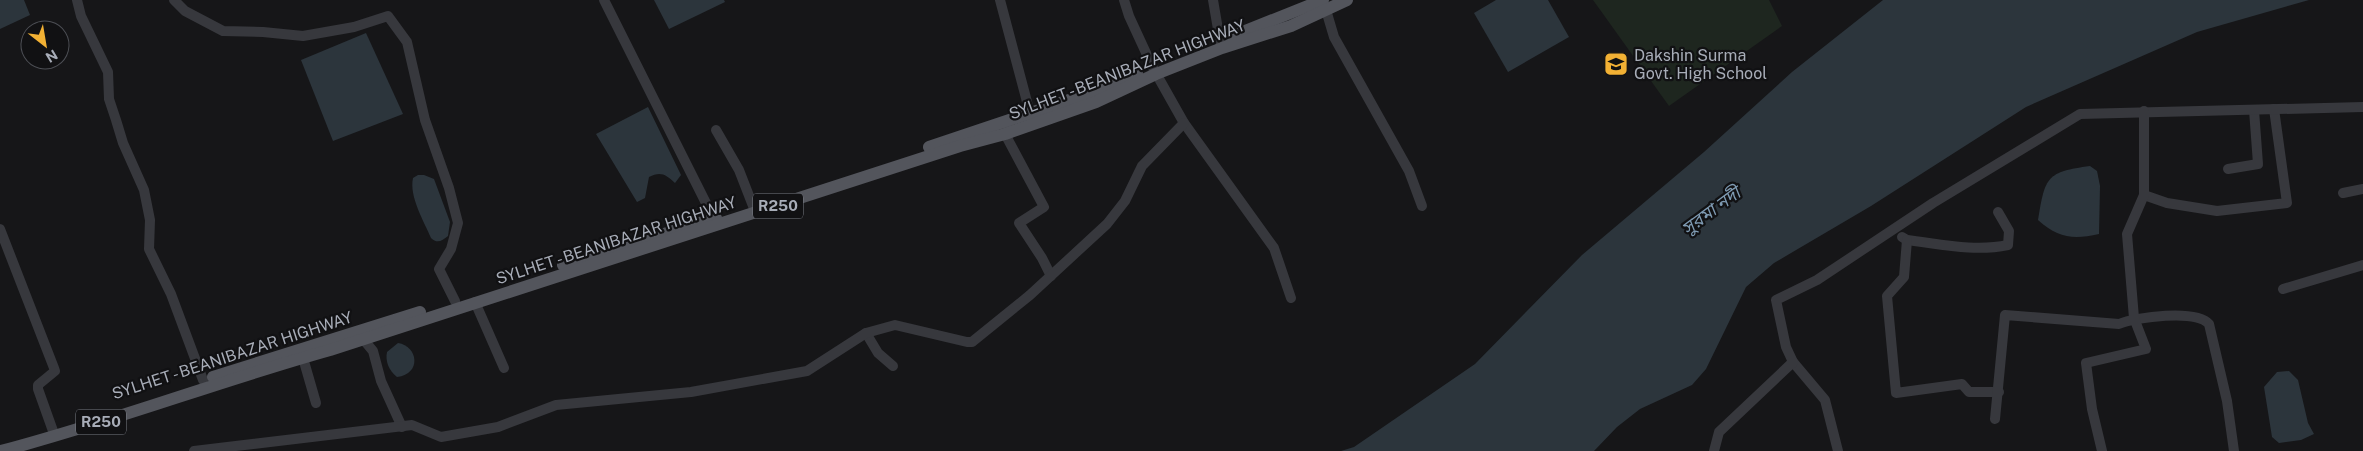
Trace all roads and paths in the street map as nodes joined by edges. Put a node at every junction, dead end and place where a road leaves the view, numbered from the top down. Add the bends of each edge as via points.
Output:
1 (77, 0) edge
2 (174, 0) edge
3 (604, 0) edge
4 (1000, 0) edge
5 (1124, 0) edge
6 (1213, 0) edge
7 (1347, 0) edge
8 (1324, 5) edge
9 (1220, 41) junction
10 (1155, 71) junction
11 (2363, 107) edge
12 (2254, 110) junction
13 (2274, 110) junction
14 (2144, 112) junction
15 (1030, 114) junction
16 (1012, 120) junction
17 (1184, 124) junction
18 (716, 130) dead end
19 (1005, 134) junction
20 (2228, 169) dead end
21 (2363, 190) edge
22 (2343, 193) dead end
23 (2144, 195) junction
24 (753, 206) junction
25 (1422, 206) dead end
26 (1998, 212) dead end
27 (714, 219) junction
28 (0, 228) edge
29 (1893, 230) junction
30 (1907, 240) junction
31 (2363, 265) edge
32 (1051, 276) junction
33 (2283, 288) dead end
34 (1291, 298) dead end
35 (455, 301) junction
36 (475, 302) junction
37 (2134, 318) junction
38 (866, 332) junction
39 (363, 339) junction
40 (304, 358) junction
41 (1793, 362) junction
42 (894, 366) dead end
43 (504, 368) dead end
44 (204, 380) junction
45 (2000, 392) junction
46 (316, 403) dead end
47 (1995, 419) dead end
48 (402, 427) junction
49 (53, 431) junction
50 (0, 444) edge
51 (1, 451) edge
52 (194, 451) edge
53 (1714, 451) edge
54 (1838, 451) edge
55 (2102, 451) edge
56 (2234, 451) edge

1 - 44 street via 81,16 108,72 109,99 123,143 144,190 150,220 149,248 171,294
2 - 35 street via 185,11 223,31 303,36 354,27 388,16 407,42 425,120 458,223 451,249 439,269
3 - 27 street
4 - 15 street
5 - 10 street
6 - 9 street
7 - 8 main road, SYLHET - BEANIBAZAR HIGHWAY / R250
8 - 9 main road, SYLHET - BEANIBAZAR HIGHWAY / R250
8 - 10 main road, SYLHET - BEANIBAZAR HIGHWAY / R250 via 1291,26
8 - 25 street via 1334,37 1410,171
9 - 10 main road, SYLHET - BEANIBAZAR HIGHWAY / R250
10 - 15 main road, SYLHET - BEANIBAZAR HIGHWAY / R250
10 - 17 street
10 - 19 main road, SYLHET - BEANIBAZAR HIGHWAY / R250 via 1096,102
11 - 13 street
12 - 13 street
12 - 14 street
12 - 20 street via 2258,164
13 - 23 street via 2287,203 2217,211 2167,203
14 - 23 street
14 - 29 street via 2080,114
15 - 16 main road, SYLHET - BEANIBAZAR HIGHWAY / R250
16 - 19 street
16 - 24 main road, SYLHET - BEANIBAZAR HIGHWAY / R250
17 - 32 street via 1142,166 1125,201 1107,224
17 - 34 street via 1274,248
18 - 24 street via 739,170
19 - 32 street via 1044,207 1018,224
19 - 36 main road, SYLHET - BEANIBAZAR HIGHWAY / R250
21 - 22 street
23 - 37 street via 2127,234
24 - 27 main road, SYLHET - BEANIBAZAR HIGHWAY / R250
26 - 30 street via 2009,231 2008,245 1972,248
27 - 35 main road, SYLHET - BEANIBAZAR HIGHWAY / R250
28 - 49 street via 54,368 38,385
29 - 30 street
29 - 41 street via 1817,280 1776,300 1786,347
30 - 45 street via 1904,277 1887,296 1896,394 1962,384 1969,392
31 - 33 street
32 - 38 street via 972,342 895,325
35 - 44 main road, SYLHET - BEANIBAZAR HIGHWAY / R250
36 - 39 main road, SYLHET - BEANIBAZAR HIGHWAY / R250
36 - 43 street
37 - 45 street via 2119,324 2006,315
37 - 55 street via 2146,349 2086,363 2092,410
37 - 56 street via 2202,318 2209,324 2227,401
38 - 42 street via 878,353
38 - 48 street via 807,371 690,392 556,405 498,427 441,437 412,425
39 - 40 main road, SYLHET - BEANIBAZAR HIGHWAY / R250
39 - 48 street via 373,351 381,381
40 - 46 street
40 - 51 main road, SYLHET - BEANIBAZAR HIGHWAY / R250
41 - 53 street via 1719,432
41 - 54 street via 1825,400
44 - 49 main road, SYLHET - BEANIBAZAR HIGHWAY / R250
45 - 47 street
48 - 52 street
49 - 50 main road, SYLHET - BEANIBAZAR HIGHWAY / R250

